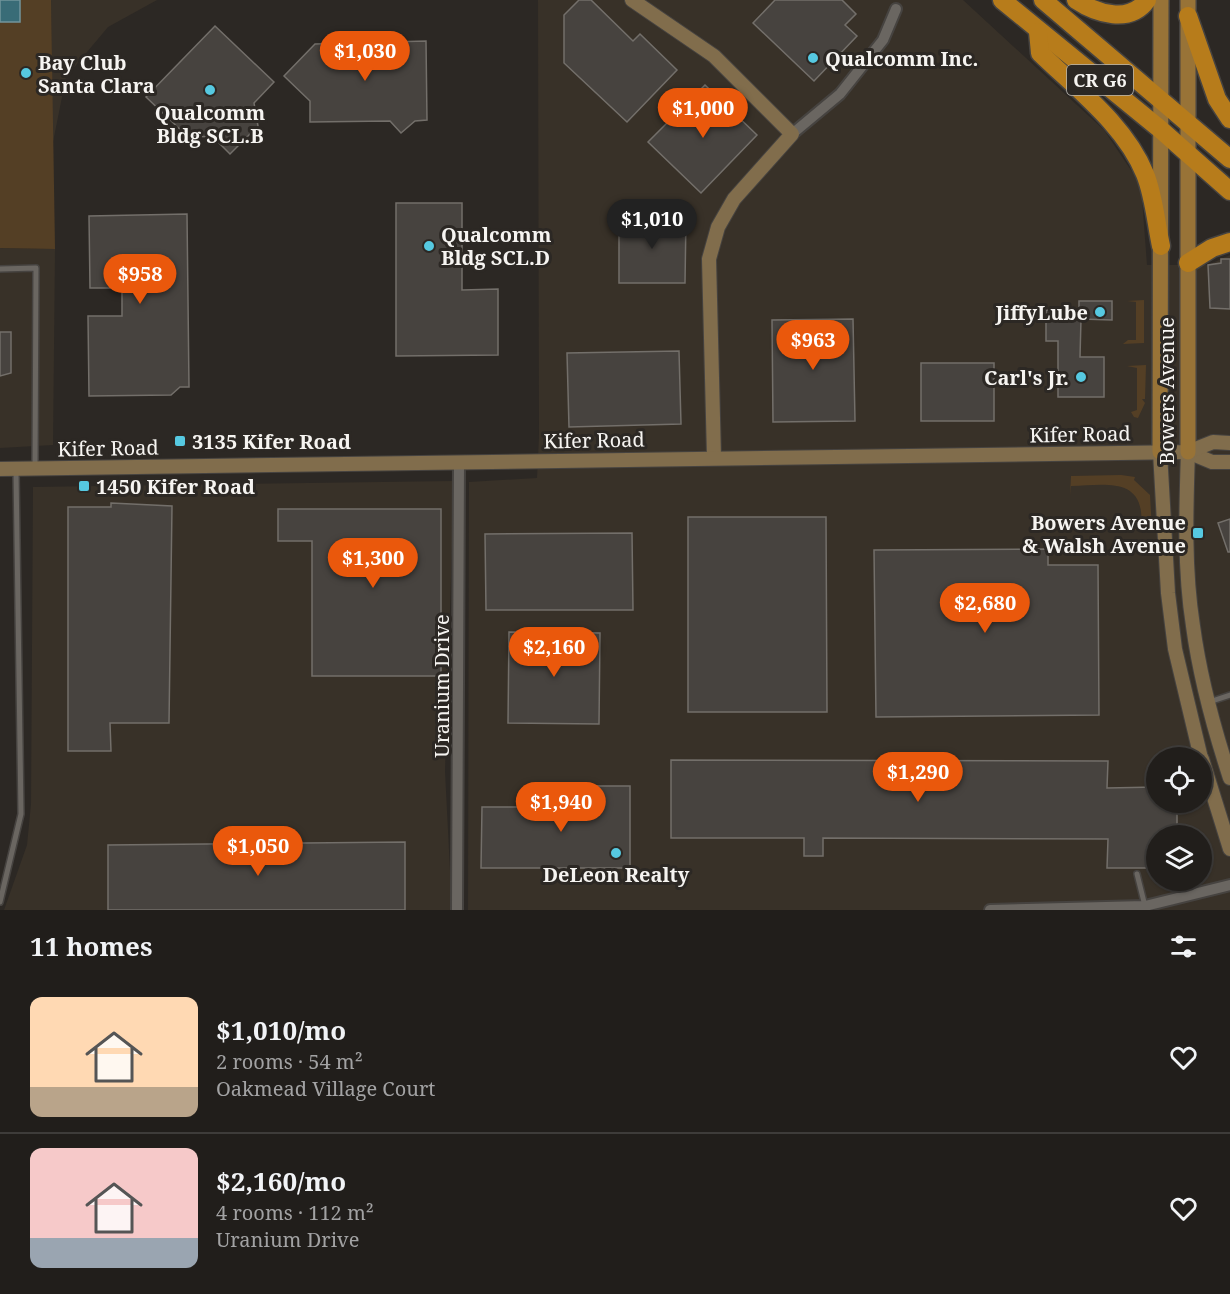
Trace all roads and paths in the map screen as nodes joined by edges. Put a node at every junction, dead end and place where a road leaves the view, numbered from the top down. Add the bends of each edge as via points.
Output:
1 (632, 0) edge
2 (1002, 0) edge
3 (1043, 0) edge
4 (1076, 0) edge
5 (1147, 0) edge
6 (1161, 0) edge
7 (1188, 8) edge
8 (896, 9) dead end
9 (1038, 32) junction
10 (1160, 102) junction
11 (1230, 119) edge
12 (1188, 125) junction
13 (1160, 129) junction
14 (792, 134) junction
15 (1188, 154) junction
16 (1230, 159) edge
17 (1230, 191) edge
18 (1230, 242) edge
19 (1161, 246) junction
20 (1188, 263) junction
21 (0, 269) edge
22 (1230, 443) edge
23 (1160, 452) junction
24 (1188, 452) junction
25 (714, 458) junction
26 (1230, 462) edge
27 (459, 463) junction
28 (16, 468) junction
29 (35, 468) junction
30 (0, 469) edge
31 (1230, 695) edge
32 (1209, 702) junction
33 (1198, 747) edge
34 (1230, 778) edge
35 (1212, 793) edge
36 (1230, 849) edge
37 (1137, 874) dead end
38 (1230, 885) edge
39 (0, 902) edge
40 (1145, 906) junction
41 (457, 910) edge
42 (990, 910) edge

1 - 14 main road via 714,56
2 - 9 highway, CR G6
3 - 10 highway, CR G6
4 - 5 highway via 1096,10 1122,14 1136,11
6 - 10 main road, Bowers Avenue
7 - 11 highway via 1217,99
7 - 12 main road, Bowers Avenue
8 - 14 street via 883,40 840,94
9 - 13 highway, CR G6
9 - 19 highway via 1040,53 1114,125 1135,152 1146,176
10 - 12 highway, CR G6
10 - 13 main road, Bowers Avenue
12 - 15 main road, Bowers Avenue
12 - 16 highway, CR G6
13 - 15 highway, CR G6
13 - 19 main road, Bowers Avenue
14 - 25 main road via 734,199 718,227 709,259
15 - 17 highway, CR G6
15 - 20 main road, Bowers Avenue
18 - 20 highway
19 - 23 main road, Bowers Avenue
20 - 24 main road, Bowers Avenue
21 - 29 lane via 36,268
22 - 24 main road via 1213,442
23 - 24 main road, Kifer Road
23 - 25 main road, Kifer Road
23 - 33 main road, Bowers Avenue via 1175,649
24 - 26 main road via 1212,462
24 - 32 main road, Bowers Avenue via 1187,570 1192,626
25 - 27 main road, Kifer Road
27 - 29 main road, Kifer Road
27 - 41 street, Uranium Drive
28 - 29 main road, Kifer Road
28 - 30 main road, Kifer Road
28 - 39 lane via 21,814
31 - 32 lane
32 - 34 main road, Bowers Avenue
35 - 36 main road, Bowers Avenue
37 - 40 lane
38 - 40 street
40 - 42 street

